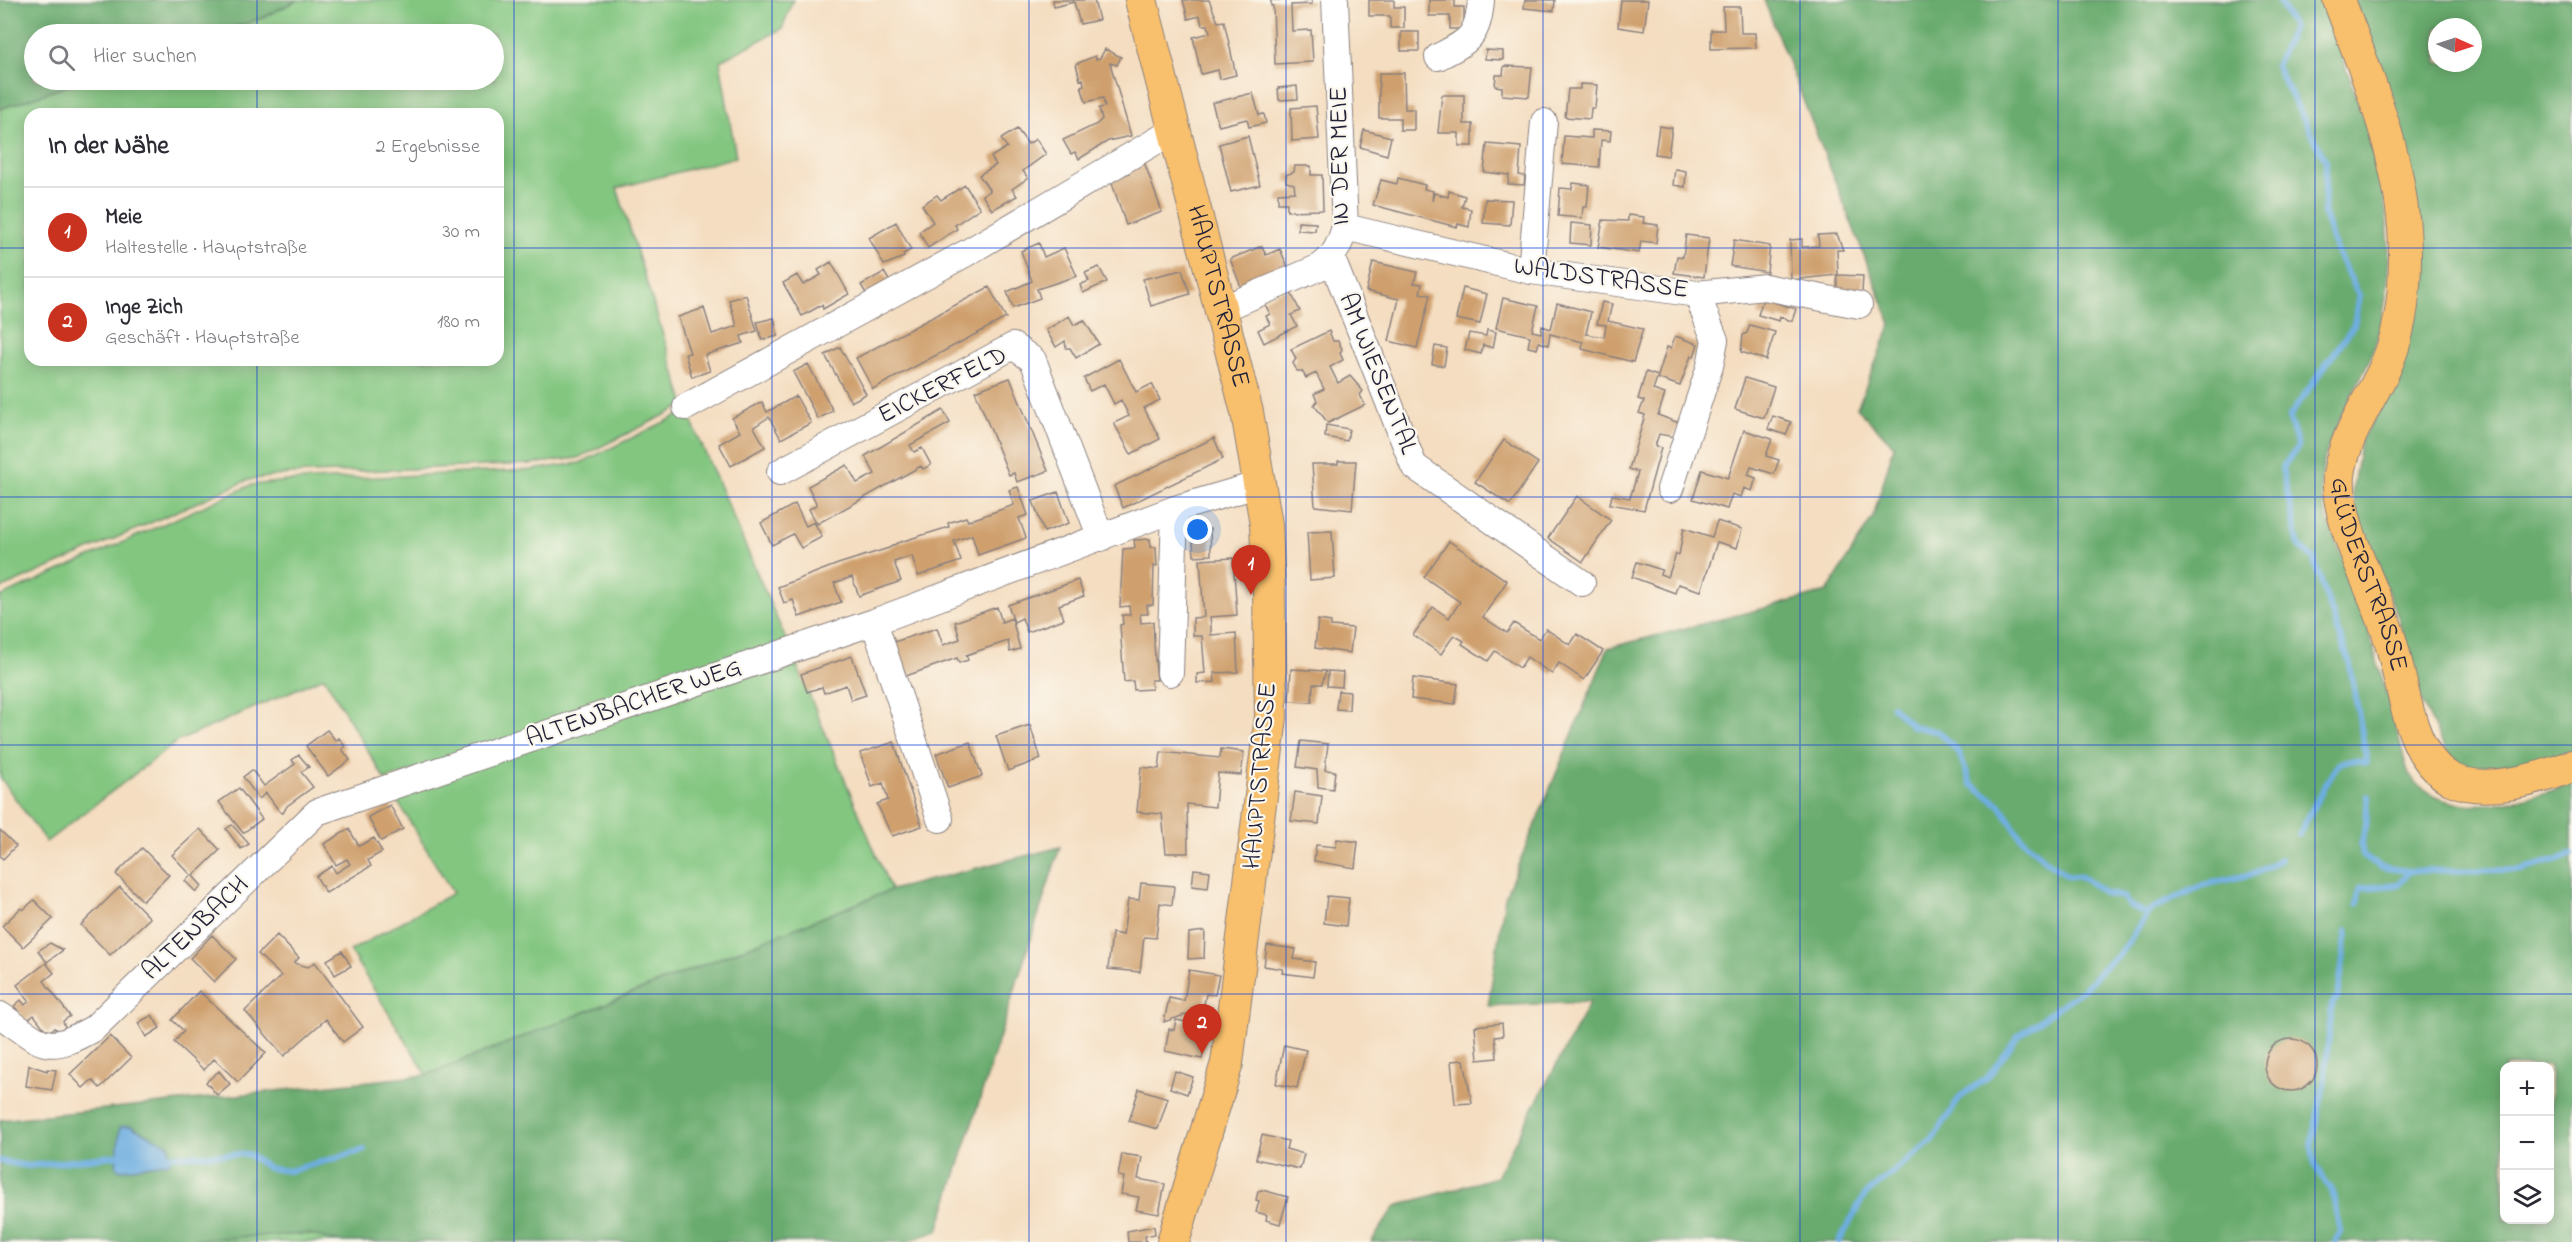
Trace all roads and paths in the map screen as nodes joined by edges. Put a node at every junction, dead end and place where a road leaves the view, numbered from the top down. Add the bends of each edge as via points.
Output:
1 (1141, 0) edge
2 (1335, 0) edge
3 (1481, 0) edge
4 (2339, 0) edge
5 (1438, 57) dead end
6 (1545, 122) dead end
7 (1173, 131) junction
8 (1345, 226) junction
9 (1332, 259) junction
10 (1531, 271) junction
11 (1697, 294) junction
12 (1859, 305) dead end
13 (1220, 310) junction
14 (686, 407) dead end
15 (780, 472) dead end
16 (1260, 484) junction
17 (1670, 489) dead end
18 (1175, 509) junction
19 (1101, 538) junction
20 (1582, 583) dead end
21 (874, 622) junction
22 (1170, 673) dead end
23 (2572, 766) edge
24 (394, 788) joint
25 (940, 819) dead end
26 (0, 1015) edge
27 (1173, 1242) edge

1 - 7 main road, HAUPTSTRASSE
2 - 8 street, IN DER MEIE
3 - 5 street via 1480,18 1469,40
4 - 23 main road, GLÜDERSTRASSE via 2395,164 2405,258 2394,342 2343,458 2339,489 2346,521 2380,607 2419,740 2439,771 2460,782 2487,785 2528,780
6 - 10 street
7 - 13 main road, HAUPTSTRASSE
7 - 14 street via 970,251
8 - 9 street, IN DER MEIE
8 - 10 street, WALDSTRASSE
9 - 13 street, IN DER MEIE
9 - 20 street, AM WIESENTAL via 1414,466
10 - 11 street, WALDSTRASSE
11 - 12 street, WALDSTRASSE via 1766,287
11 - 17 street via 1715,340
13 - 16 main road, HAUPTSTRASSE via 1247,412
15 - 19 street, EICKERFELD via 1013,346 1033,360
16 - 18 street, ALTENBACHER WEG
16 - 27 main road, HAUPTSTRASSE via 1266,524 1271,717 1227,1063
18 - 19 street, ALTENBACHER WEG
18 - 22 street
19 - 21 street, ALTENBACHER WEG
21 - 24 street, ALTENBACHER WEG
21 - 25 street
24 - 26 street, ALTENBACH via 317,813 94,1028 68,1043 48,1045

